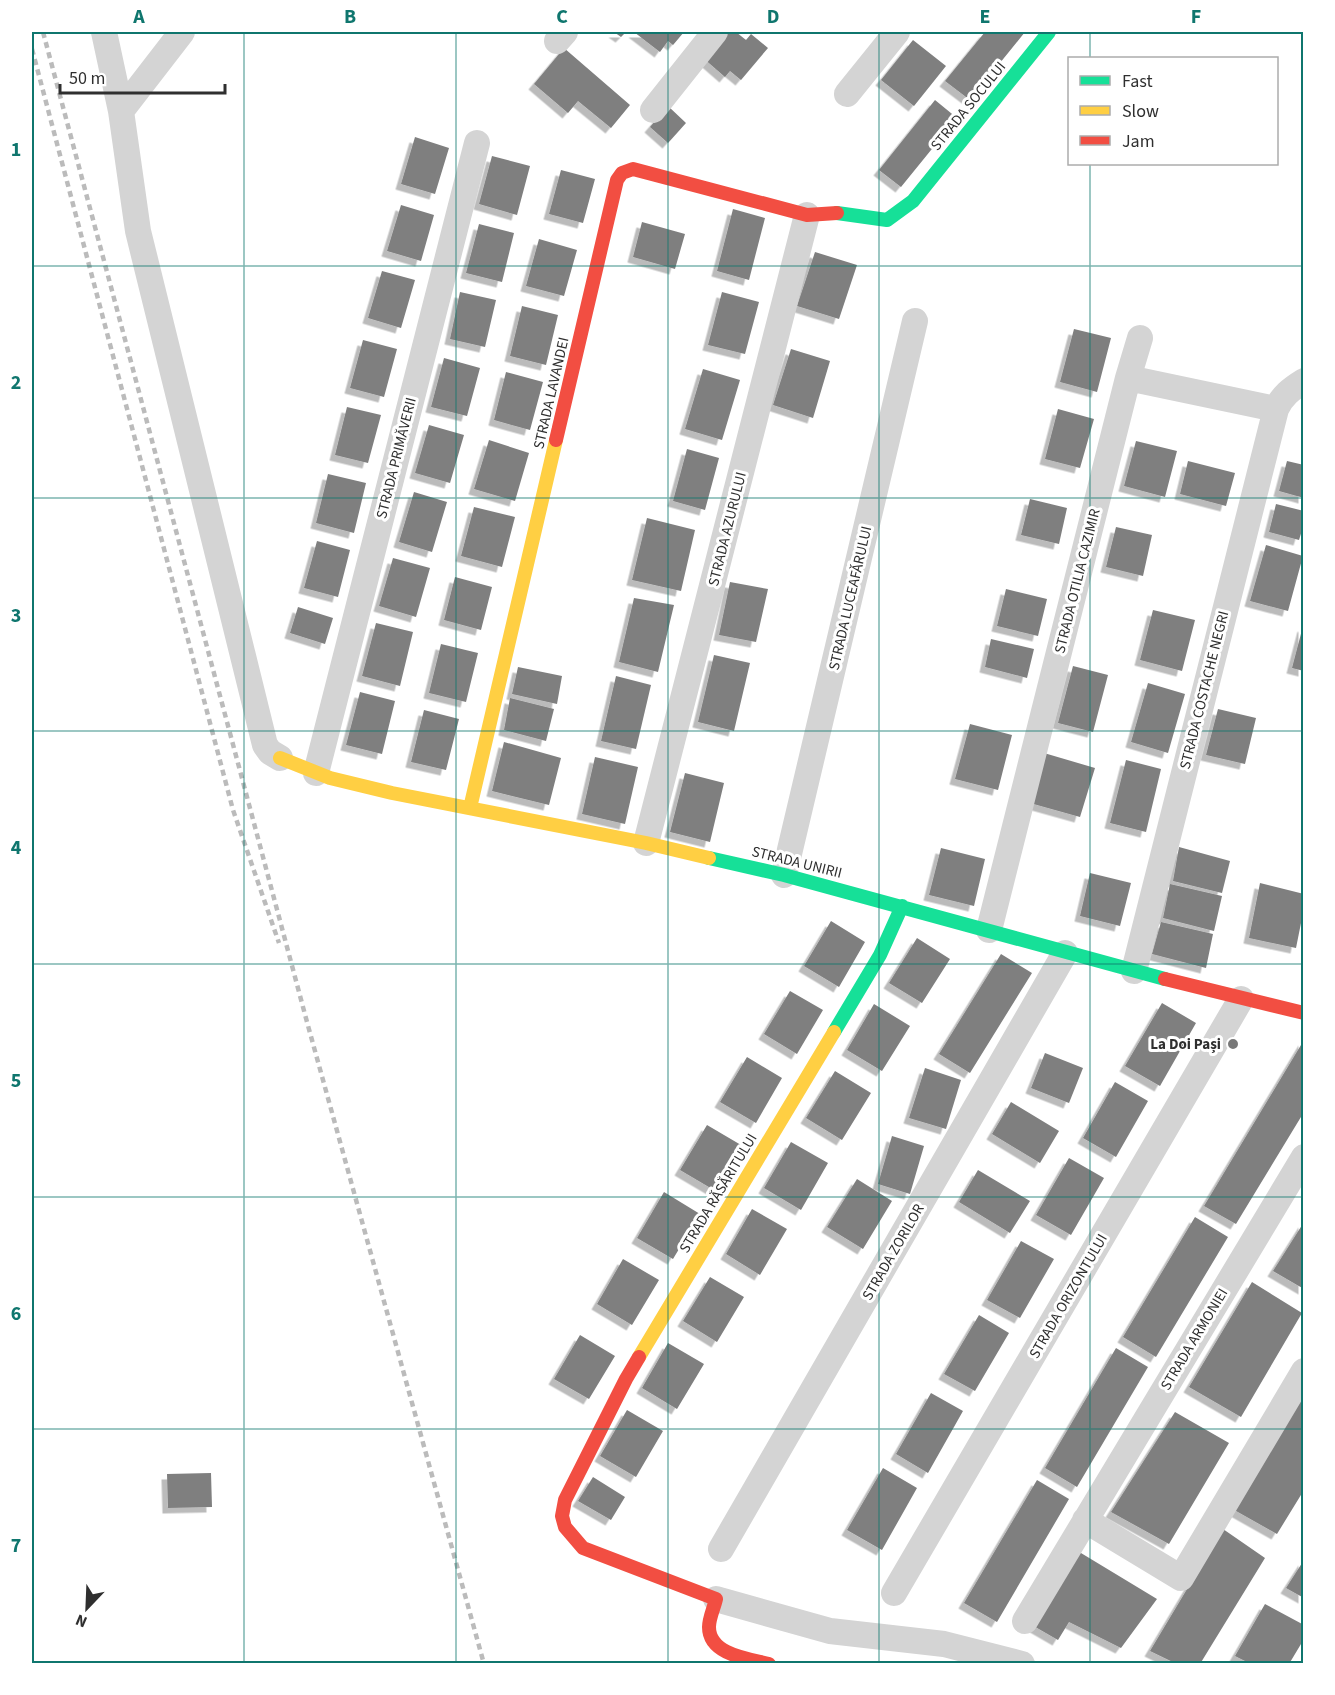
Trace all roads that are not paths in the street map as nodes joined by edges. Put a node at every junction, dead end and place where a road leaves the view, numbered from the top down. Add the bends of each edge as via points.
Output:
1 (104, 32) edge
2 (182, 32) edge
3 (715, 32) edge
4 (897, 32) edge
5 (1049, 32) edge
6 (847, 94) dead end
7 (653, 110) dead end
8 (121, 111) junction
9 (477, 143) dead end
10 (807, 215) junction
11 (915, 321) dead end
12 (1140, 338) dead end
13 (1128, 378) junction
14 (1304, 381) edge
15 (1276, 409) junction
16 (280, 758) joint
17 (316, 773) junction
18 (470, 808) junction
19 (646, 843) junction
20 (784, 875) junction
21 (902, 906) junction
22 (989, 930) junction
23 (1065, 953) junction
24 (1134, 971) junction
25 (1241, 999) junction
26 (1304, 1013) edge
27 (1304, 1157) edge
28 (1304, 1371) edge
29 (1085, 1521) junction
30 (722, 1550) dead end
31 (894, 1593) dead end
32 (716, 1599) junction
33 (1024, 1621) dead end
34 (770, 1664) edge
35 (1022, 1664) edge

1 - 8 street
2 - 8 street
3 - 7 street
4 - 6 street
5 - 10 street, STRADA SOCULUI via 913,201 887,220 837,213
8 - 16 street via 138,231 197,472 265,745
9 - 17 street, STRADA PRIMĂVERII
10 - 18 street, STRADA LAVANDEI via 633,169 617,180
10 - 19 street, STRADA AZURULUI
11 - 20 street, STRADA LUCEAFǍRULUI
12 - 13 street, STRADA OTILIA CAZIMIR
13 - 15 street
13 - 22 street, STRADA OTILIA CAZIMIR
14 - 15 street via 1289,390
15 - 24 street, STRADA COSTACHE NEGRI
16 - 17 street, STRADA UNIRII
17 - 18 street, STRADA UNIRII
18 - 19 street, STRADA UNIRII
19 - 20 street, STRADA UNIRII
20 - 21 street, STRADA UNIRII
21 - 22 street, STRADA UNIRII
21 - 32 street, STRADA RĂSĂRITULUI via 880,955 626,1379 561,1514 567,1532 583,1548
22 - 23 street, STRADA UNIRII
23 - 24 street, STRADA UNIRII
23 - 30 street, STRADA ZORILOR
24 - 25 street, STRADA UNIRII
25 - 26 street, STRADA UNIRII
25 - 31 street, STRADA ORIZONTULUI
27 - 29 street, STRADA ARMONIEI
28 - 29 street via 1181,1578
29 - 33 street, STRADA ARMONIEI
32 - 34 street via 709,1629 714,1641 726,1654
32 - 35 street via 830,1631 944,1644

